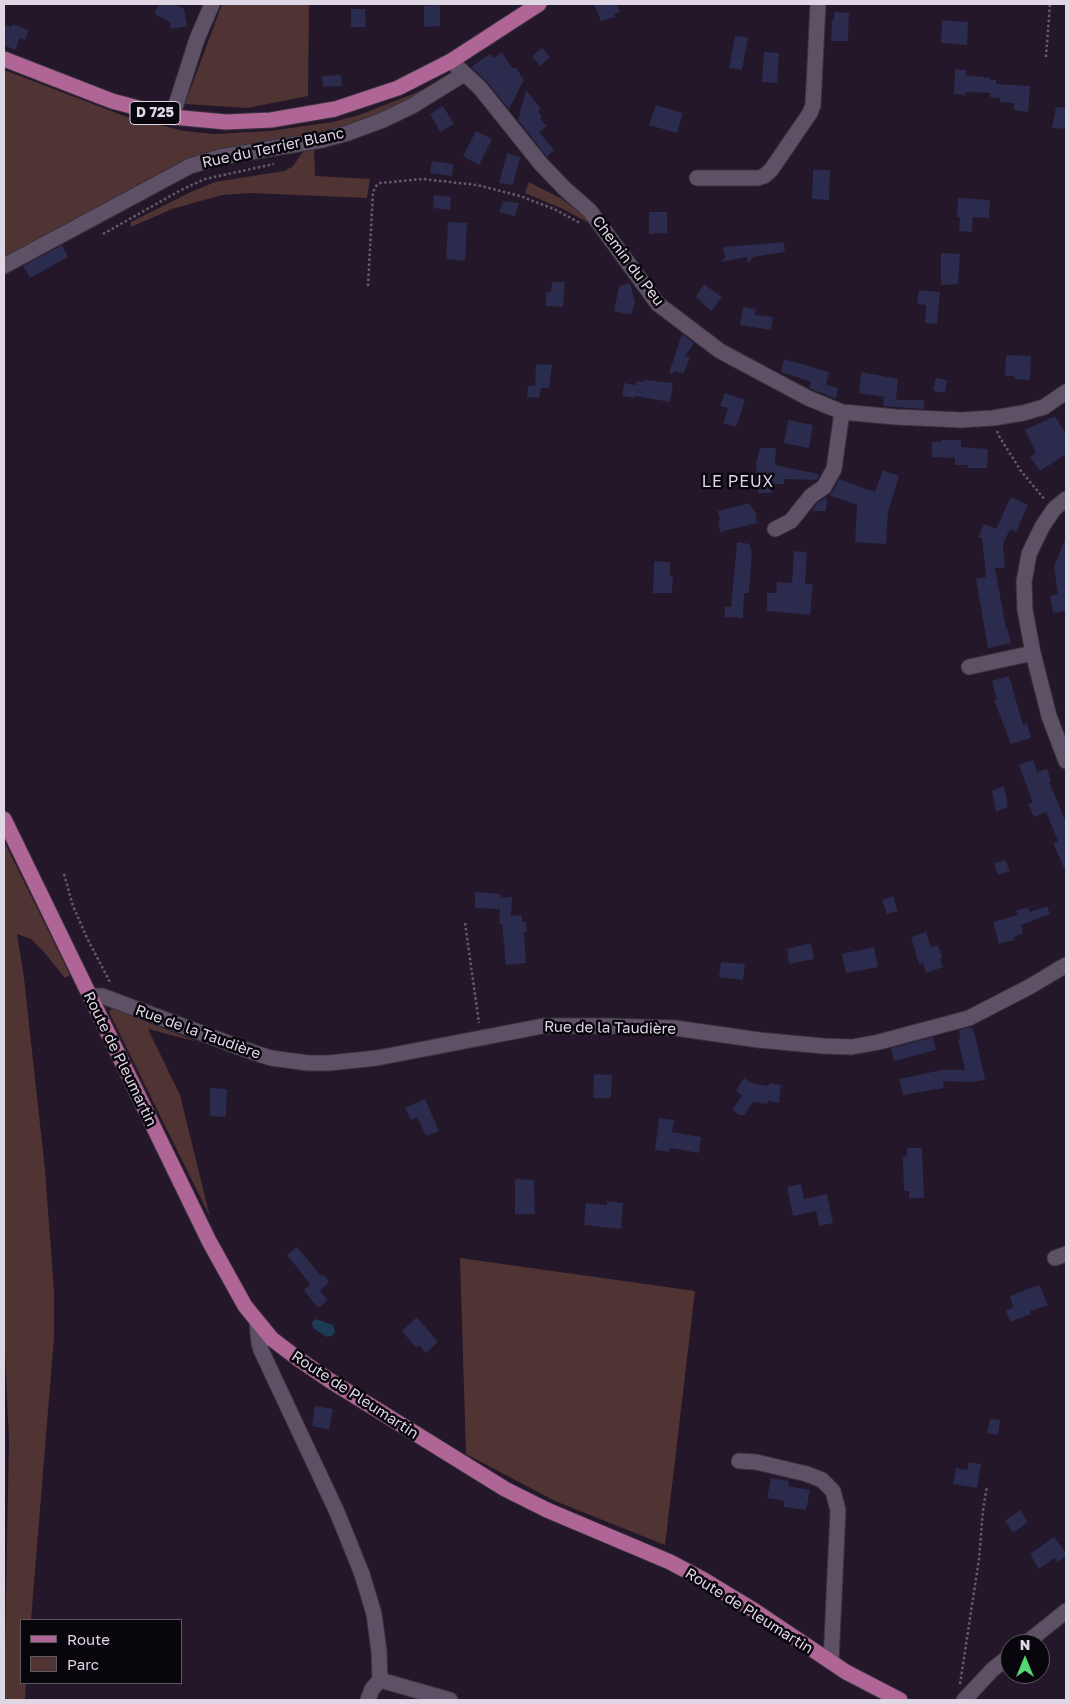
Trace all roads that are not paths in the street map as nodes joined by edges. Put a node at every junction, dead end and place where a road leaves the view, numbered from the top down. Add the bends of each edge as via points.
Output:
1 (212, 4) edge
2 (539, 4) edge
3 (818, 4) edge
4 (4, 59) edge
5 (451, 61) junction
6 (464, 74) junction
7 (172, 117) junction
8 (697, 178) dead end
9 (4, 266) edge
10 (1066, 392) edge
11 (842, 412) junction
12 (1066, 499) edge
13 (775, 529) dead end
14 (1033, 653) junction
15 (969, 667) dead end
16 (1066, 761) edge
17 (4, 820) edge
18 (1066, 964) edge
19 (90, 996) junction
20 (257, 1322) junction
21 (739, 1461) dead end
22 (1066, 1611) edge
23 (1037, 1634) edge
24 (831, 1662) junction
25 (1000, 1664) edge
26 (380, 1680) junction
27 (368, 1700) edge
28 (450, 1700) edge
29 (900, 1700) edge
30 (964, 1700) edge

1 - 7 street
2 - 5 main road, D 725
3 - 8 street via 813,105 804,122 764,176
4 - 7 main road, D 725 via 112,101
5 - 6 street, Chemin du Peu
5 - 7 main road, D 725 via 398,88 314,114 248,122
6 - 9 street, Rue du Terrier Blanc via 412,106 348,133 220,157 190,166
6 - 11 street, Chemin du Peu via 480,88 541,164 590,211 658,304 720,351 808,398
10 - 11 street, Chemin du Peu via 1044,407 993,418 961,420
11 - 13 street via 834,469 824,487 811,496 791,521
12 - 14 street via 1054,509 1029,554 1024,582
14 - 15 street
14 - 16 street
17 - 19 main road, Route de Pleumartin
18 - 19 street, Rue de la Taudière via 969,1018 852,1047 759,1040 675,1028 543,1026 352,1061 288,1061 254,1053 102,996
19 - 20 main road, Route de Pleumartin via 209,1241
20 - 24 main road, Route de Pleumartin via 296,1358 505,1489 704,1580
20 - 26 street via 261,1350 337,1512 362,1574 374,1614
21 - 24 street via 807,1474 822,1480 833,1491 838,1510
22 - 23 street
24 - 29 main road, Route de Pleumartin
25 - 30 street
26 - 27 street
26 - 28 street

